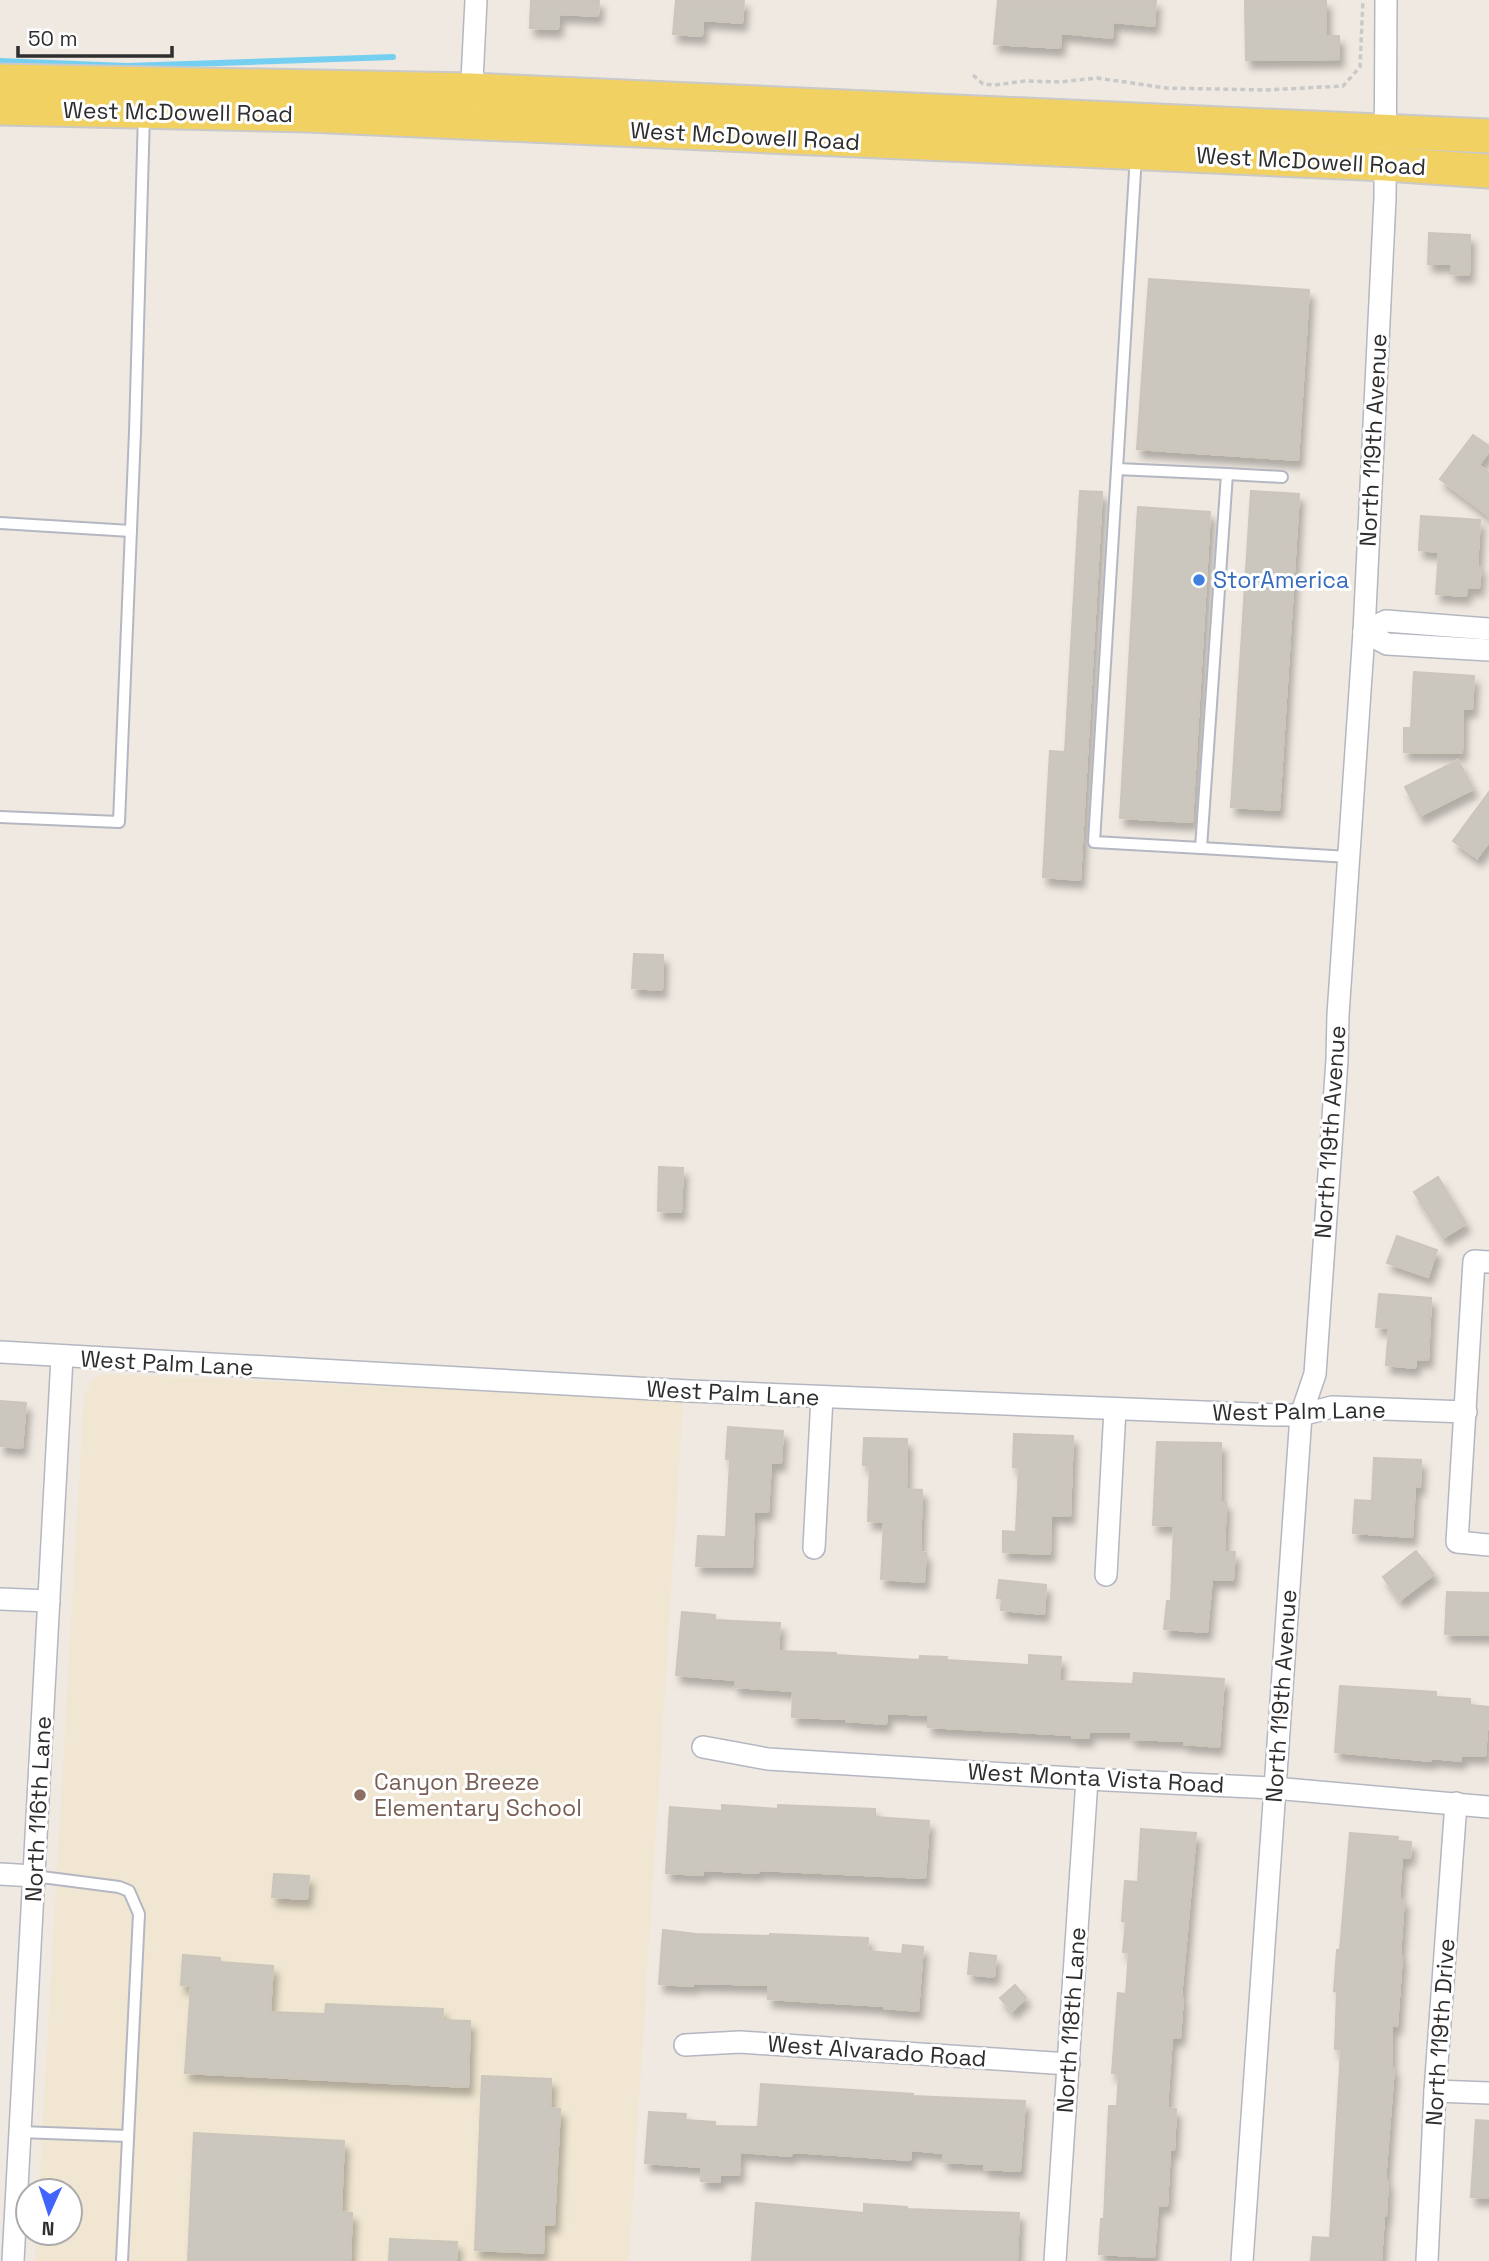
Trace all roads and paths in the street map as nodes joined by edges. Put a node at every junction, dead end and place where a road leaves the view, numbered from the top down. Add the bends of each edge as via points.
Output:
1 (476, 0) edge
2 (1363, 0) edge
3 (1386, 0) edge
4 (973, 75) dead end
5 (0, 80) edge
6 (471, 90) junction
7 (0, 108) edge
8 (144, 111) junction
9 (470, 124) junction
10 (1384, 129) junction
11 (1489, 136) edge
12 (1137, 153) junction
13 (1386, 164) junction
14 (1489, 171) edge
15 (1117, 469) junction
16 (1227, 474) junction
17 (1282, 477) dead end
18 (0, 523) edge
19 (131, 531) junction
20 (1489, 629) edge
21 (1364, 632) junction
22 (1489, 650) edge
23 (0, 817) edge
24 (1200, 848) junction
25 (1349, 857) junction
26 (1481, 1261) edge
27 (0, 1352) edge
28 (62, 1357) junction
29 (822, 1397) junction
30 (1115, 1409) junction
31 (1466, 1412) junction
32 (1301, 1415) junction
33 (1489, 1545) edge
34 (814, 1548) dead end
35 (1106, 1575) dead end
36 (0, 1599) edge
37 (49, 1601) junction
38 (703, 1747) dead end
39 (1087, 1779) junction
40 (1274, 1788) junction
41 (1456, 1803) junction
42 (1489, 1807) edge
43 (0, 1874) edge
44 (34, 1876) junction
45 (685, 2045) dead end
46 (1069, 2064) junction
47 (1435, 2091) junction
48 (1489, 2094) edge
49 (10, 2131) edge
50 (128, 2136) junction
51 (13, 2261) edge
52 (121, 2261) edge
53 (1055, 2261) edge
54 (1242, 2261) edge
55 (1427, 2261) edge

1 - 6 street
2 - 4 path via 1360,67 1343,86 1166,88 1097,78 995,85 983,84
3 - 10 street, North 119th Avenue
5 - 6 main road, West McDowell Road
6 - 9 street
6 - 10 main road, West McDowell Road
7 - 8 main road, West McDowell Road
8 - 9 main road, West McDowell Road
8 - 19 lane
9 - 12 main road, West McDowell Road
10 - 11 main road, West McDowell Road
10 - 13 street, North 119th Avenue
12 - 13 main road, West McDowell Road
12 - 15 lane
13 - 14 main road, West McDowell Road
13 - 21 street, North 119th Avenue
15 - 16 lane
15 - 24 lane via 1094,842
16 - 17 lane
16 - 24 lane
18 - 19 lane
19 - 23 lane via 119,822
20 - 21 street via 1386,621
21 - 22 street via 1387,644
21 - 25 street, North 119th Avenue
24 - 25 lane
25 - 32 street, North 119th Avenue via 1315,1374
26 - 31 street
27 - 28 street, West Palm Lane
28 - 29 street, West Palm Lane
28 - 37 street, North 116th Lane
29 - 30 street, West Palm Lane
29 - 34 street
30 - 32 street, West Palm Lane
30 - 35 street
31 - 32 street, West Palm Lane via 1332,1407
31 - 33 street via 1457,1542
32 - 40 street, North 119th Avenue
36 - 37 street
37 - 44 street, North 116th Lane
38 - 39 street, West Monta Vista Road via 768,1759
39 - 40 street, West Monta Vista Road
39 - 46 street, North 118th Lane
40 - 41 street, West Monta Vista Road
40 - 54 street, North 119th Avenue
41 - 42 street, West Monta Vista Road
41 - 47 street, North 119th Drive
43 - 44 street
44 - 49 street, North 116th Lane
44 - 50 lane via 119,1886 129,1891 136,1904
45 - 46 street, West Alvarado Road via 740,2042
46 - 53 street, North 118th Lane
47 - 48 street
47 - 55 street, North 119th Drive
49 - 50 lane
49 - 51 street, North 116th Lane
50 - 52 lane

